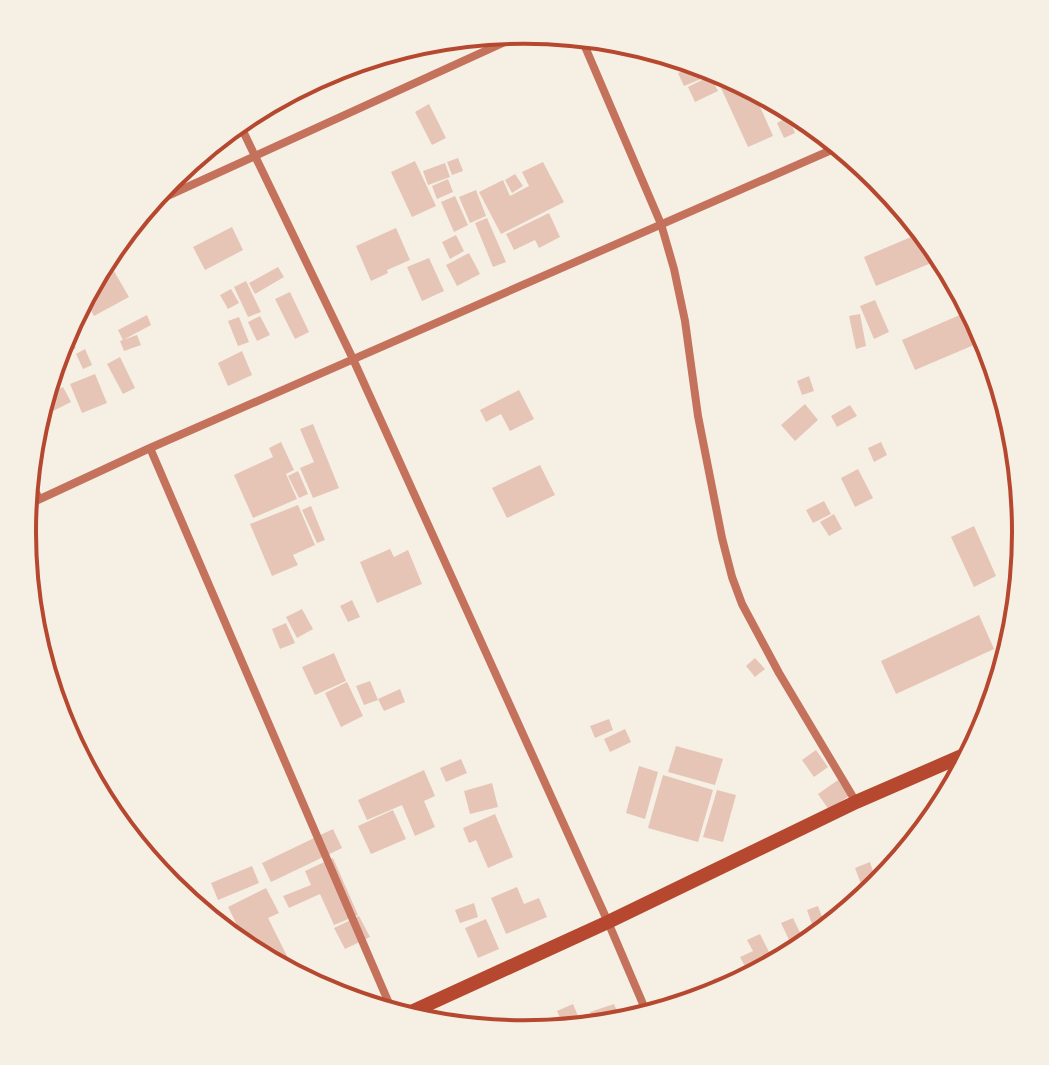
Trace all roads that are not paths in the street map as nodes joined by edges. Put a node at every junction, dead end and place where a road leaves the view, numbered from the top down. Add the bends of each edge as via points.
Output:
1 (499, 45) edge
2 (585, 48) edge
3 (244, 133) edge
4 (829, 151) edge
5 (254, 157) junction
6 (173, 194) edge
7 (661, 224) junction
8 (353, 359) junction
9 (150, 448) junction
10 (37, 496) edge
11 (39, 499) joint
12 (958, 759) edge
13 (856, 802) junction
14 (608, 922) junction
15 (388, 1001) edge
16 (644, 1006) edge
17 (417, 1009) edge

1 - 5 street
2 - 7 street
3 - 5 street
4 - 7 street
5 - 6 street
5 - 8 street
7 - 8 street
7 - 13 street via 680,293 698,416 732,577 779,673
8 - 9 street
8 - 14 street
9 - 11 street
9 - 15 street
10 - 11 street
12 - 13 main road
13 - 14 main road
14 - 16 street
14 - 17 main road

